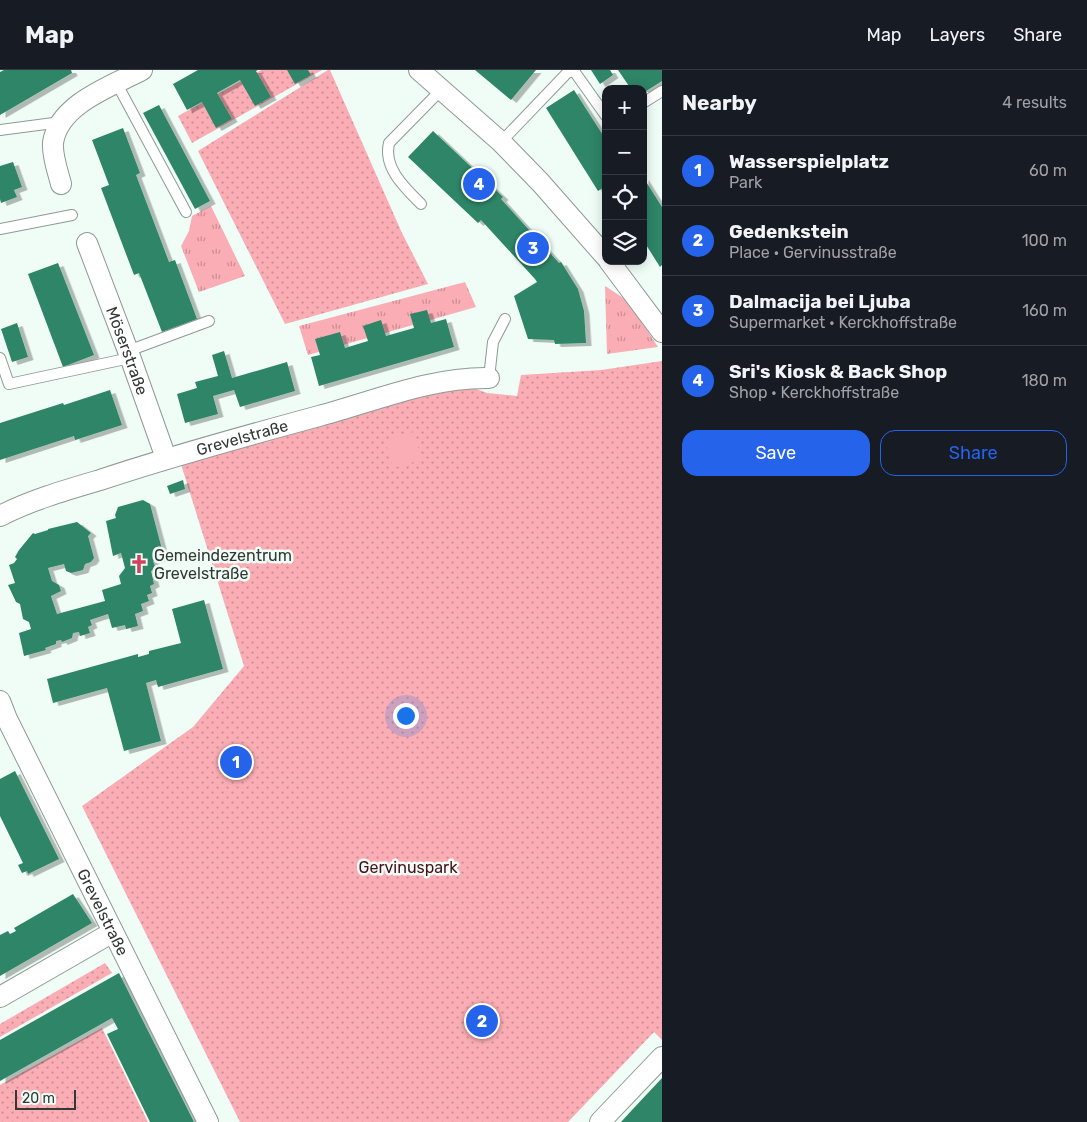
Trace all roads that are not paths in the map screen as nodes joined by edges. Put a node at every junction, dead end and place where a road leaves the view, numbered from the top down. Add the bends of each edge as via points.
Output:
1 (142, 70) edge
2 (419, 70) edge
3 (117, 84) junction
4 (442, 89) junction
5 (662, 91) edge
6 (647, 100) edge
7 (602, 110) edge
8 (62, 122) junction
9 (0, 130) edge
10 (501, 142) junction
11 (61, 184) dead end
12 (422, 204) dead end
13 (186, 212) dead end
14 (72, 215) dead end
15 (0, 229) edge
16 (87, 244) dead end
17 (602, 252) edge
18 (612, 265) edge
19 (505, 319) dead end
20 (209, 321) dead end
21 (662, 332) edge
22 (129, 354) junction
23 (0, 358) edge
24 (489, 378) joint
25 (166, 458) junction
26 (0, 516) edge
27 (2, 714) edge
28 (113, 932) junction
29 (0, 997) edge
30 (662, 1057) edge
31 (208, 1122) edge
32 (600, 1122) edge

1 - 3 street
2 - 4 street
3 - 8 street via 76,105
3 - 13 lane
4 - 10 street
4 - 12 lane via 389,143 387,152 399,182
5 - 6 lane
7 - 10 lane via 574,71 567,73
8 - 9 lane
8 - 11 street via 55,133 53,145
10 - 17 street
14 - 15 lane
16 - 22 street, Möserstraße
18 - 21 street
19 - 24 lane via 493,342
20 - 22 lane
22 - 23 lane via 9,384
22 - 25 street, Möserstraße
24 - 25 street, Grevelstraße via 440,381
25 - 26 street, Grevelstraße via 43,498
27 - 28 street, Grevelstraße
28 - 29 street
28 - 31 street, Grevelstraße
30 - 32 street

